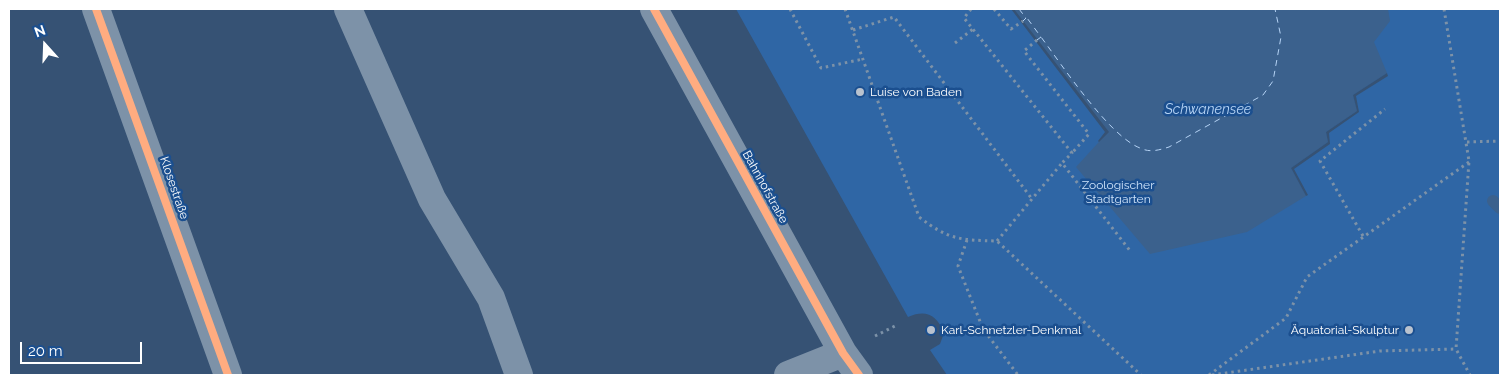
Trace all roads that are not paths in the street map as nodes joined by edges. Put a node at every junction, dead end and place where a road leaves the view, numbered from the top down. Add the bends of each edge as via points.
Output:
1 (96, 9) edge
2 (348, 9) edge
3 (654, 9) edge
4 (844, 353) junction
5 (228, 375) edge
6 (519, 375) edge
7 (788, 375) edge
8 (859, 375) edge

1 - 5 street, Klosestraße
2 - 6 street via 432,199 491,298
3 - 4 street, Bahnhofstraße
4 - 7 street
4 - 8 street, Bahnhofstraße

